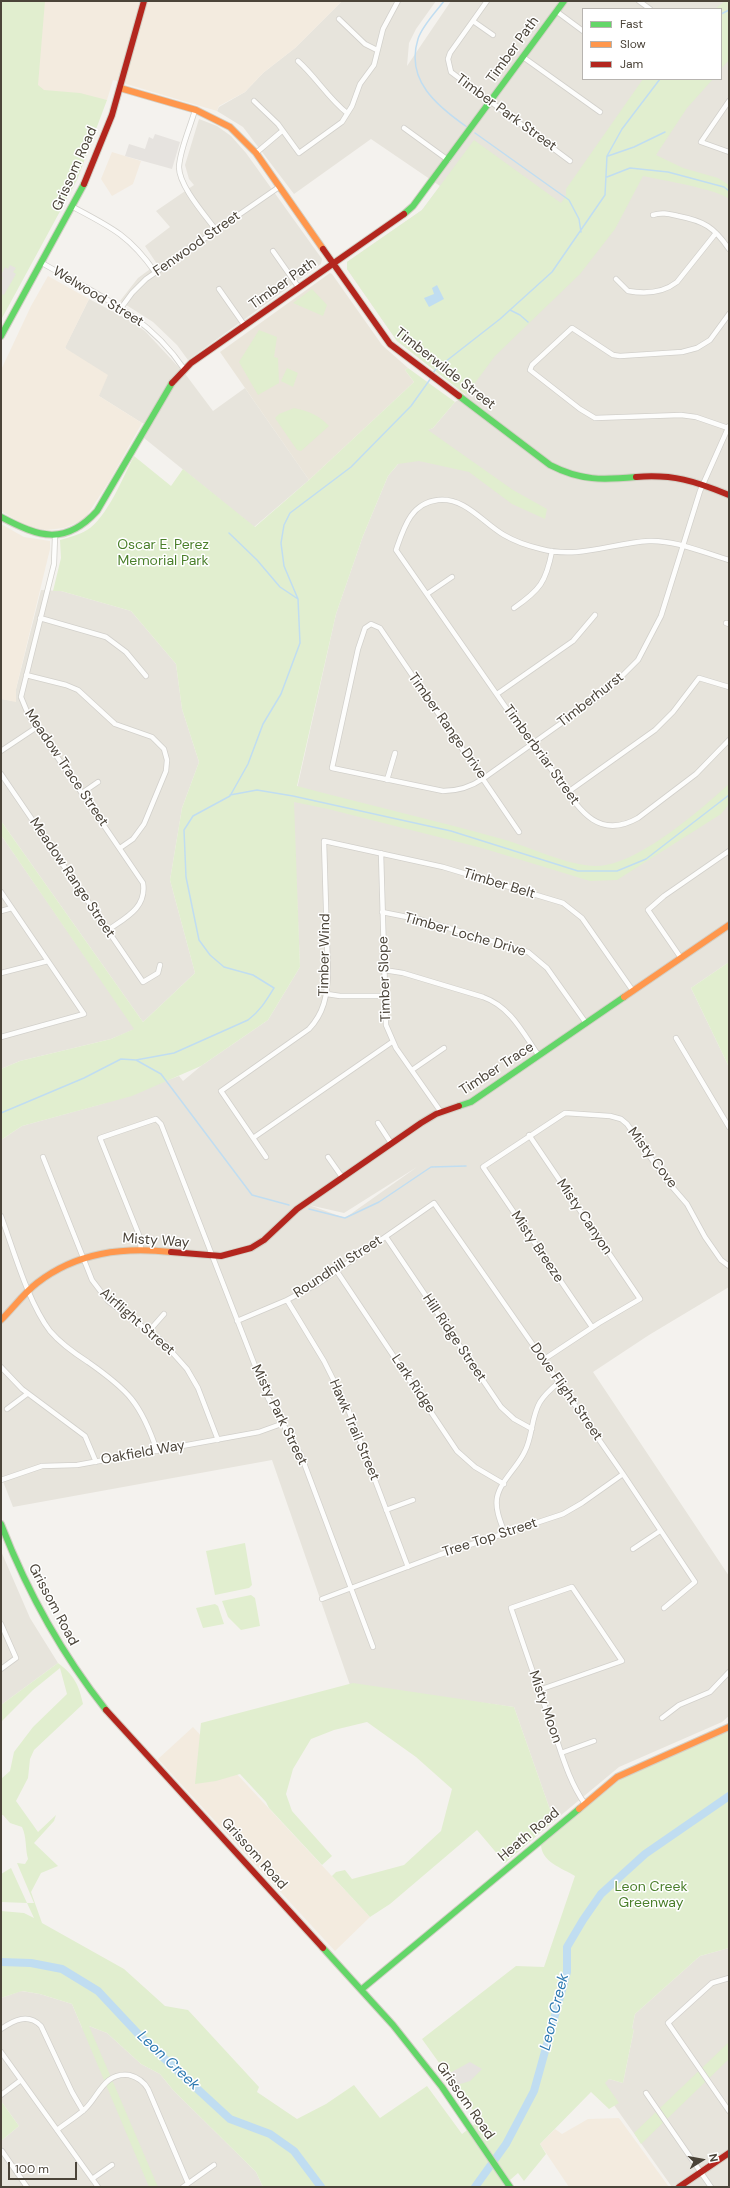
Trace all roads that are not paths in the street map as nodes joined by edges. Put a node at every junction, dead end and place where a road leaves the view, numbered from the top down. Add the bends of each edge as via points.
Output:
1 (144, 1) edge
2 (398, 1) edge
3 (487, 1) edge
4 (564, 1) edge
5 (639, 1) edge
6 (649, 8) edge
7 (556, 11) junction
8 (339, 19) dead end
9 (473, 21) junction
10 (582, 30) edge
11 (493, 36) dead end
12 (378, 50) junction
13 (523, 57) junction
14 (298, 61) dead end
15 (120, 88) junction
16 (254, 101) dead end
17 (729, 102) edge
18 (490, 103) junction
19 (196, 110) junction
20 (600, 112) dead end
21 (347, 113) junction
22 (404, 128) dead end
23 (282, 131) junction
24 (729, 152) edge
25 (256, 153) junction
26 (448, 160) junction
27 (570, 161) dead end
28 (279, 187) junction
29 (73, 207) junction
30 (653, 215) dead end
31 (216, 230) junction
32 (716, 233) junction
33 (729, 249) edge
34 (274, 251) dead end
35 (42, 263) junction
36 (332, 264) junction
37 (155, 272) junction
38 (616, 279) dead end
39 (299, 288) junction
40 (219, 289) dead end
41 (121, 308) junction
42 (729, 314) edge
43 (245, 326) junction
44 (1, 336) edge
45 (184, 369) junction
46 (728, 427) edge
47 (703, 485) junction
48 (729, 495) edge
49 (1, 517) edge
50 (55, 536) junction
51 (683, 546) junction
52 (552, 551) junction
53 (729, 560) edge
54 (452, 577) dead end
55 (427, 594) junction
56 (514, 608) dead end
57 (595, 615) dead end
58 (40, 618) junction
59 (371, 624) joint
60 (26, 675) junction
61 (146, 676) dead end
62 (729, 687) edge
63 (497, 694) junction
64 (37, 727) junction
65 (729, 740) edge
66 (531, 744) junction
67 (1, 751) edge
68 (395, 753) dead end
69 (1, 774) edge
70 (484, 778) junction
71 (387, 780) junction
72 (98, 782) dead end
73 (568, 792) junction
74 (82, 793) junction
75 (519, 832) dead end
76 (324, 841) joint
77 (120, 848) junction
78 (729, 851) edge
79 (381, 853) junction
80 (1, 892) edge
81 (12, 908) junction
82 (1, 911) edge
83 (382, 912) junction
84 (729, 925) edge
85 (108, 930) junction
86 (681, 958) junction
87 (48, 961) junction
88 (160, 965) dead end
89 (384, 970) junction
90 (1, 973) edge
91 (632, 991) junction
92 (327, 994) junction
93 (384, 996) junction
94 (586, 1023) junction
95 (1, 1037) edge
96 (676, 1038) dead end
97 (392, 1042) junction
98 (444, 1048) dead end
99 (539, 1056) junction
100 (412, 1070) junction
101 (441, 1112) junction
102 (378, 1123) dead end
103 (729, 1127) edge
104 (528, 1135) junction
105 (253, 1138) junction
106 (391, 1143) junction
107 (266, 1156) dead end
108 (43, 1157) dead end
109 (328, 1157) dead end
110 (483, 1167) joint
111 (342, 1177) junction
112 (434, 1203) joint
113 (1, 1216) edge
114 (386, 1237) junction
115 (141, 1249) junction
116 (82, 1257) junction
117 (213, 1257) junction
118 (729, 1266) edge
119 (336, 1270) junction
120 (30, 1291) junction
121 (287, 1300) junction
122 (164, 1314) dead end
123 (1, 1320) edge
124 (237, 1320) junction
125 (592, 1327) junction
126 (149, 1331) junction
127 (543, 1360) junction
128 (1, 1367) edge
129 (559, 1382) junction
130 (27, 1394) junction
131 (7, 1409) dead end
132 (284, 1424) junction
133 (532, 1429) junction
134 (218, 1440) junction
135 (157, 1450) junction
136 (96, 1462) junction
137 (623, 1474) junction
138 (1, 1480) edge
139 (504, 1484) junction
140 (413, 1500) dead end
141 (386, 1510) junction
142 (1, 1524) edge
143 (660, 1530) junction
144 (505, 1534) junction
145 (633, 1549) dead end
146 (408, 1567) junction
147 (351, 1588) junction
148 (322, 1599) dead end
149 (664, 1608) dead end
150 (1, 1624) edge
151 (373, 1647) dead end
152 (1, 1669) edge
153 (729, 1672) edge
154 (539, 1690) junction
155 (662, 1718) dead end
156 (729, 1727) edge
157 (594, 1741) dead end
158 (561, 1753) junction
159 (585, 1804) junction
160 (729, 1978) edge
161 (362, 1989) junction
162 (1, 2029) edge
163 (1, 2052) edge
164 (21, 2080) junction
165 (646, 2092) dead end
166 (1, 2095) edge
167 (84, 2110) junction
168 (729, 2112) edge
169 (57, 2130) junction
170 (2, 2151) dead end
171 (729, 2153) edge
172 (112, 2165) dead end
173 (214, 2165) dead end
174 (701, 2173) junction
175 (92, 2179) junction
176 (188, 2184) junction
177 (28, 2187) edge
178 (98, 2187) edge
179 (183, 2187) edge
180 (510, 2187) edge
181 (679, 2187) edge
182 (710, 2187) edge

1 - 15 street, Grissom Road
2 - 12 street via 383,29
3 - 9 street, Timber Park Street
4 - 7 street, Timber Path
5 - 6 street
7 - 10 street
7 - 13 street, Timber Path
8 - 12 street via 365,44
9 - 11 street
9 - 18 street, Timber Park Street via 450,53 449,67 455,78
12 - 21 street via 374,65 360,84
13 - 18 street, Timber Path
13 - 20 street
14 - 21 street via 335,104
15 - 19 street, Timberwilde Street
15 - 29 street, Grissom Road via 101,145
16 - 23 street via 273,118
17 - 24 street via 701,142
18 - 26 street, Timber Path
18 - 27 street, Timber Park Street
19 - 25 street, Timberwilde Street via 230,127
19 - 31 street via 180,161 180,174 185,186
21 - 23 street via 342,122 299,153
22 - 26 street
23 - 25 street
25 - 28 street, Timberwilde Street
26 - 36 street, Timber Path via 413,206
28 - 31 street, Fenwood Street
28 - 36 street, Timberwilde Street
29 - 35 street, Grissom Road
29 - 37 street via 122,234 138,249
30 - 32 street via 661,213 695,219
31 - 37 street, Fenwood Street
32 - 33 street
32 - 38 street via 677,282 668,288 651,293 633,292 626,290
34 - 39 street
35 - 41 street, Welwood Street
35 - 44 street, Grissom Road
36 - 39 street, Timber Path
36 - 47 street, Timberwilde Street via 395,349 550,465 574,477 608,481 667,476
37 - 41 street, Fenwood Street via 140,284
39 - 43 street, Timber Path
40 - 43 street
41 - 45 street, Welwood Street via 153,331
42 - 46 street via 705,345 682,352 612,355 572,328 532,365 530,370 595,418 681,415
43 - 45 street, Timber Path
45 - 50 street, Timber Path via 168,388 98,511 80,528
46 - 47 street, Timberhurst
47 - 48 street, Timberwilde Street
47 - 51 street, Timberhurst
49 - 50 street, Timber Path via 28,531
50 - 58 street, Meadow Trace Street via 55,557
51 - 52 street via 649,541 587,552
51 - 53 street
51 - 66 street, Timberhurst via 661,616 638,660 608,690
52 - 55 street, Timberbriar Street via 517,542 491,527 462,505 445,500 424,505 405,523 396,550
52 - 56 street via 543,583 534,594
54 - 55 street
55 - 63 street, Timberbriar Street
57 - 63 street via 573,640
58 - 60 street, Meadow Trace Street
58 - 61 street via 106,637 126,652
59 - 70 street, Timber Range Drive via 380,628
59 - 71 street, Timberhurst via 365,628 358,649 332,768
60 - 64 street, Meadow Trace Street via 22,704
60 - 77 street via 78,690 115,724 152,737 164,749 166,771 144,824 133,839
62 - 73 street via 699,678 673,712 655,730
63 - 66 street, Timberbriar Street
64 - 67 street
64 - 74 street, Meadow Trace Street
65 - 73 street, Timberbriar Street via 707,765 682,787 629,823 612,826 592,820 581,811
66 - 70 street, Timberhurst
66 - 73 street, Timberbriar Street
68 - 71 street
69 - 85 street, Meadow Range Street
70 - 71 street, Timberhurst via 467,787 449,791
70 - 75 street, Timber Range Drive
72 - 74 street
74 - 77 street, Meadow Trace Street
76 - 79 street, Timber Belt
76 - 92 street, Timber Wind
77 - 85 street, Meadow Trace Street via 141,879 143,898 134,912
78 - 86 street via 648,910
79 - 83 street, Timber Slope
79 - 91 street, Timber Belt via 443,867 568,906 586,923
80 - 81 street
81 - 82 street
81 - 87 street
83 - 89 street, Timber Slope
83 - 94 street, Timber Loche Drive via 422,920 528,952 547,968
84 - 86 street, Timber Trace
85 - 88 street, Meadow Range Street via 144,982 158,973
86 - 91 street, Timber Trace
87 - 90 street
87 - 95 street via 84,1014
89 - 93 street, Timber Slope
89 - 99 street via 483,996 495,1002 511,1014
91 - 94 street, Timber Trace
92 - 93 street
92 - 105 street, Timber Wind via 320,1014 309,1029 221,1091
93 - 97 street, Timber Slope via 386,1025
94 - 99 street, Timber Trace
96 - 103 street
97 - 100 street, Timber Slope
97 - 105 street
98 - 100 street
99 - 101 street, Timber Trace via 471,1102
100 - 101 street, Timber Slope
101 - 106 street, Timber Trace via 421,1122
102 - 106 street
104 - 110 street, Misty Cove
104 - 118 street, Misty Cove via 565,1112 621,1119 634,1132 667,1181 687,1204 701,1231 721,1260
104 - 125 street, Misty Canyon via 640,1299
105 - 107 street
106 - 111 street, Timber Trace
108 - 116 street, Airflight Street
109 - 111 street
110 - 125 street, Misty Breeze
111 - 117 street, Timber Trace via 295,1211 267,1239 250,1248
112 - 114 street, Roundhill Street
112 - 127 street, Dove Flight Street
113 - 120 street
114 - 119 street, Roundhill Street
114 - 133 street, Hill Ridge Street via 501,1407 514,1419
115 - 116 street, Misty Way via 107,1250
115 - 117 street, Misty Way
115 - 117 street, Misty Park Street via 139,1235 100,1138 156,1119 161,1124
116 - 120 street, Misty Way via 54,1271
116 - 126 street, Airflight Street via 102,1295
117 - 124 street, Misty Park Street
119 - 121 street, Roundhill Street
119 - 139 street, Lark Ridge via 457,1450 475,1468
120 - 123 street, Misty Way
120 - 135 street via 42,1318 56,1337 116,1382 137,1405 147,1422
121 - 124 street, Roundhill Street
121 - 141 street, Hawk Trail Street via 324,1361 348,1409
122 - 126 street
124 - 132 street, Misty Park Street via 268,1398
125 - 127 street
126 - 134 street, Airflight Street via 171,1350 192,1376
127 - 129 street, Dove Flight Street
128 - 130 street
129 - 133 street via 540,1403 534,1415
129 - 137 street, Dove Flight Street
130 - 131 street
130 - 136 street via 85,1436
132 - 134 street, Oakfield Way via 260,1432
132 - 147 street, Misty Park Street via 301,1455
133 - 139 street via 525,1452
134 - 135 street, Oakfield Way
135 - 136 street, Oakfield Way
136 - 138 street, Oakfield Way via 42,1466
137 - 143 street, Dove Flight Street
137 - 144 street, Tree Top Street via 582,1504 563,1514
139 - 144 street via 496,1500
140 - 141 street
141 - 146 street, Hawk Trail Street
142 - 161 street, Grissom Road via 37,1608 60,1648 95,1696
143 - 145 street
143 - 149 street, Dove Flight Street via 695,1582
144 - 146 street, Tree Top Street
146 - 147 street, Tree Top Street
147 - 148 street, Tree Top Street
147 - 151 street, Misty Park Street
150 - 152 street via 16,1658
153 - 155 street via 710,1692 679,1705
154 - 154 street, Misty Moon via 511,1608 572,1587 622,1661
154 - 158 street, Misty Moon
156 - 159 street, Heath Road via 622,1773
157 - 158 street
158 - 159 street, Misty Moon via 573,1784
159 - 161 street, Heath Road
160 - 168 street via 712,1983 668,2023
161 - 180 street, Grissom Road via 428,2068
162 - 167 street via 15,2020 25,2018 42,2026 72,2092
163 - 164 street
164 - 166 street
164 - 169 street
165 - 174 street
167 - 169 street
167 - 176 street via 104,2083 111,2078 125,2075 141,2081 148,2089
169 - 175 street
170 - 177 street
171 - 174 street
172 - 175 street
173 - 176 street
174 - 181 street
174 - 182 street
175 - 178 street
176 - 179 street

